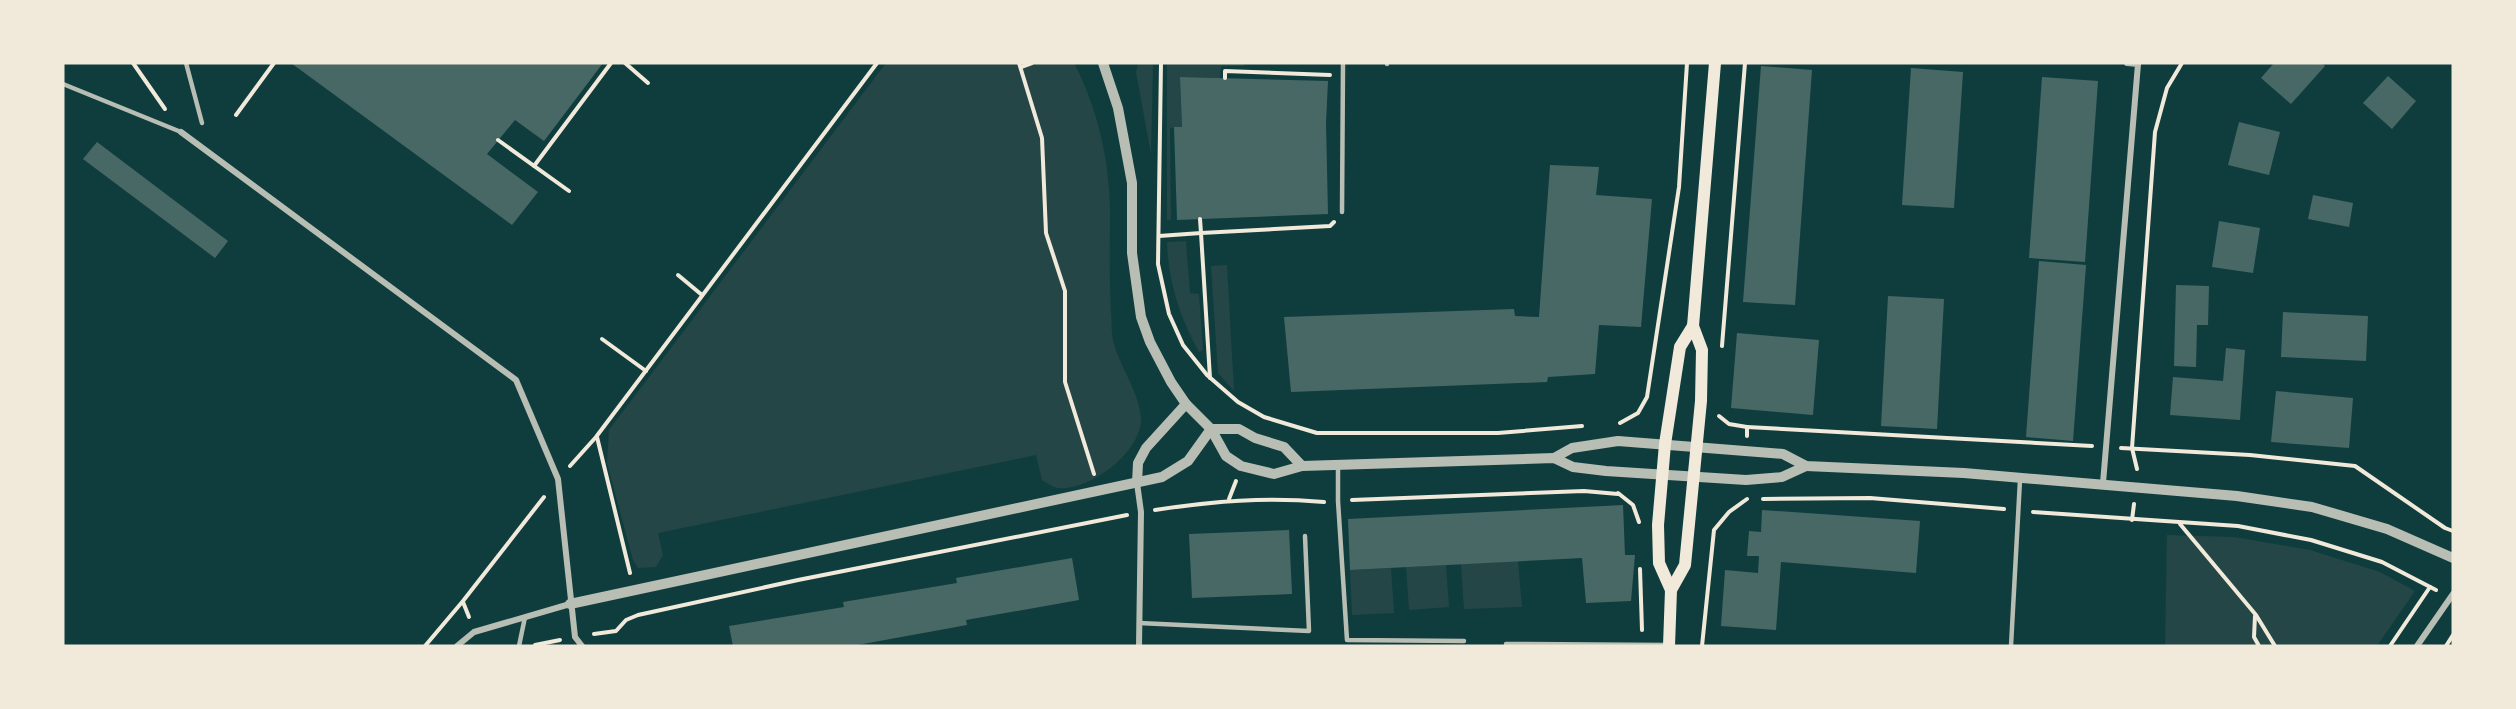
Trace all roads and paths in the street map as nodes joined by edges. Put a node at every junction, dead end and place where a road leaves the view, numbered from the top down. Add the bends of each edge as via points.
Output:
1 (133, 63) edge
2 (186, 63) edge
3 (274, 63) edge
4 (611, 63) edge
5 (625, 63) edge
6 (877, 63) edge
7 (1032, 63) edge
8 (1103, 63) edge
9 (1161, 63) edge
10 (1343, 63) edge
11 (1688, 63) edge
12 (1715, 63) edge
13 (1745, 63) edge
14 (2127, 63) edge
15 (2182, 63) edge
16 (2139, 64) edge
17 (1020, 65) edge
18 (1343, 75) junction
19 (1225, 78) dead end
20 (648, 83) dead end
21 (63, 84) edge
22 (236, 115) dead end
23 (202, 123) dead end
24 (181, 132) junction
25 (498, 140) dead end
26 (534, 166) junction
27 (569, 191) dead end
28 (1342, 212) joint
29 (1200, 219) dead end
30 (1201, 233) junction
31 (1159, 236) junction
32 (678, 275) dead end
33 (702, 295) junction
34 (1693, 327) junction
35 (602, 339) dead end
36 (1721, 357) dead end
37 (646, 371) junction
38 (1210, 378) junction
39 (1186, 404) junction
40 (1718, 410) dead end
41 (1620, 423) junction
42 (1609, 424) dead end
43 (1587, 425) dead end
44 (1211, 429) junction
45 (596, 436) junction
46 (1618, 441) junction
47 (1665, 444) junction
48 (1697, 446) junction
49 (1747, 450) junction
50 (1554, 458) junction
51 (1338, 465) junction
52 (1302, 466) junction
53 (1806, 466) junction
54 (1662, 475) junction
55 (2020, 477) junction
56 (1694, 478) junction
57 (558, 479) junction
58 (1746, 480) junction
59 (1137, 483) junction
60 (2103, 483) junction
61 (2136, 485) junction
62 (1103, 491) junction
63 (1618, 494) dead end
64 (1745, 499) junction
65 (1338, 501) junction
66 (2018, 510) junction
67 (1141, 512) junction
68 (2132, 520) junction
69 (2179, 523) junction
70 (1305, 536) dead end
71 (1640, 557) dead end
72 (2453, 558) edge
73 (2430, 586) junction
74 (1671, 590) junction
75 (634, 591) junction
76 (2452, 596) edge
77 (570, 604) junction
78 (2256, 615) junction
79 (525, 618) junction
80 (1139, 623) junction
81 (2453, 635) edge
82 (574, 637) junction
83 (1464, 641) dead end
84 (1506, 644) dead end
85 (1642, 645) edge
86 (425, 646) edge
87 (457, 646) edge
88 (519, 646) edge
89 (531, 646) edge
90 (582, 646) edge
91 (1139, 646) edge
92 (1669, 646) edge
93 (1702, 646) edge
94 (2011, 646) edge
95 (2259, 646) edge
96 (2275, 646) edge
97 (2390, 646) edge
98 (2417, 646) edge
99 (2446, 646) edge

1 - 24 path
2 - 23 lane
3 - 22 path
4 - 26 path
5 - 20 path
6 - 33 path
7 - 17 path
8 - 39 street via 1118,108 1132,183 1132,253 1142,317 1150,342
9 - 31 path
10 - 18 lane
11 - 41 path via 1679,187 1647,397 1638,413
12 - 34 main road
13 - 36 path
14 - 16 street
15 - 61 path via 2168,88 2155,132 2132,448
16 - 60 street
17 - 62 path via 1042,138 1046,233 1065,291 1065,382 1090,465
18 - 19 path via 1225,71
18 - 28 lane
21 - 24 lane
24 - 57 street via 516,380
25 - 26 path
26 - 27 path
28 - 30 path via 1330,226
29 - 30 path
30 - 31 path
30 - 38 path
31 - 38 path via 1158,264 1169,314 1183,345
32 - 33 path
33 - 37 path
34 - 47 main road via 1680,347
34 - 48 main road via 1702,350
35 - 37 path
37 - 45 path
38 - 43 path via 1238,402 1264,417 1317,433 1498,433
39 - 44 street
39 - 59 street via 1146,448 1138,463
40 - 49 path via 1719,416 1730,424 1747,427
41 - 42 path
41 - 46 path
44 - 52 street via 1239,429 1284,447
44 - 52 street via 1226,456 1241,466 1274,474
44 - 59 street via 1188,461 1162,477
45 - 57 path
45 - 75 path
46 - 47 street
46 - 50 street via 1572,448
47 - 48 street
47 - 54 main road
48 - 49 street
48 - 56 main road
49 - 53 street via 1784,454
50 - 51 street
50 - 54 street via 1573,467
51 - 52 street
51 - 65 lane
53 - 55 street
53 - 58 street via 1782,477
54 - 56 street
54 - 74 main road via 1659,563
55 - 60 street
55 - 66 lane
56 - 58 street
56 - 74 main road via 1685,565
57 - 77 street
57 - 86 path
58 - 64 path
59 - 62 street
59 - 67 street
60 - 61 street
61 - 68 path
61 - 72 street via 2312,507 2387,529
62 - 75 street
63 - 65 path via 1584,491
64 - 66 path via 1870,498
64 - 93 path via 1714,530
65 - 67 path via 1229,500
65 - 83 lane via 1347,640
66 - 68 path
66 - 94 lane
67 - 80 street
67 - 82 path via 638,615 626,620 616,631
68 - 69 path
69 - 73 path via 2238,526 2311,540 2382,562
69 - 78 path
70 - 80 lane via 1310,631
71 - 85 path
73 - 76 path
73 - 97 path
74 - 92 main road
75 - 77 street
76 - 98 street
77 - 79 street
77 - 82 street
78 - 95 path via 2254,637
78 - 96 path
79 - 87 street via 474,632
79 - 88 lane
80 - 91 street
81 - 99 path
82 - 89 path
82 - 90 street
84 - 85 lane
85 - 92 lane

